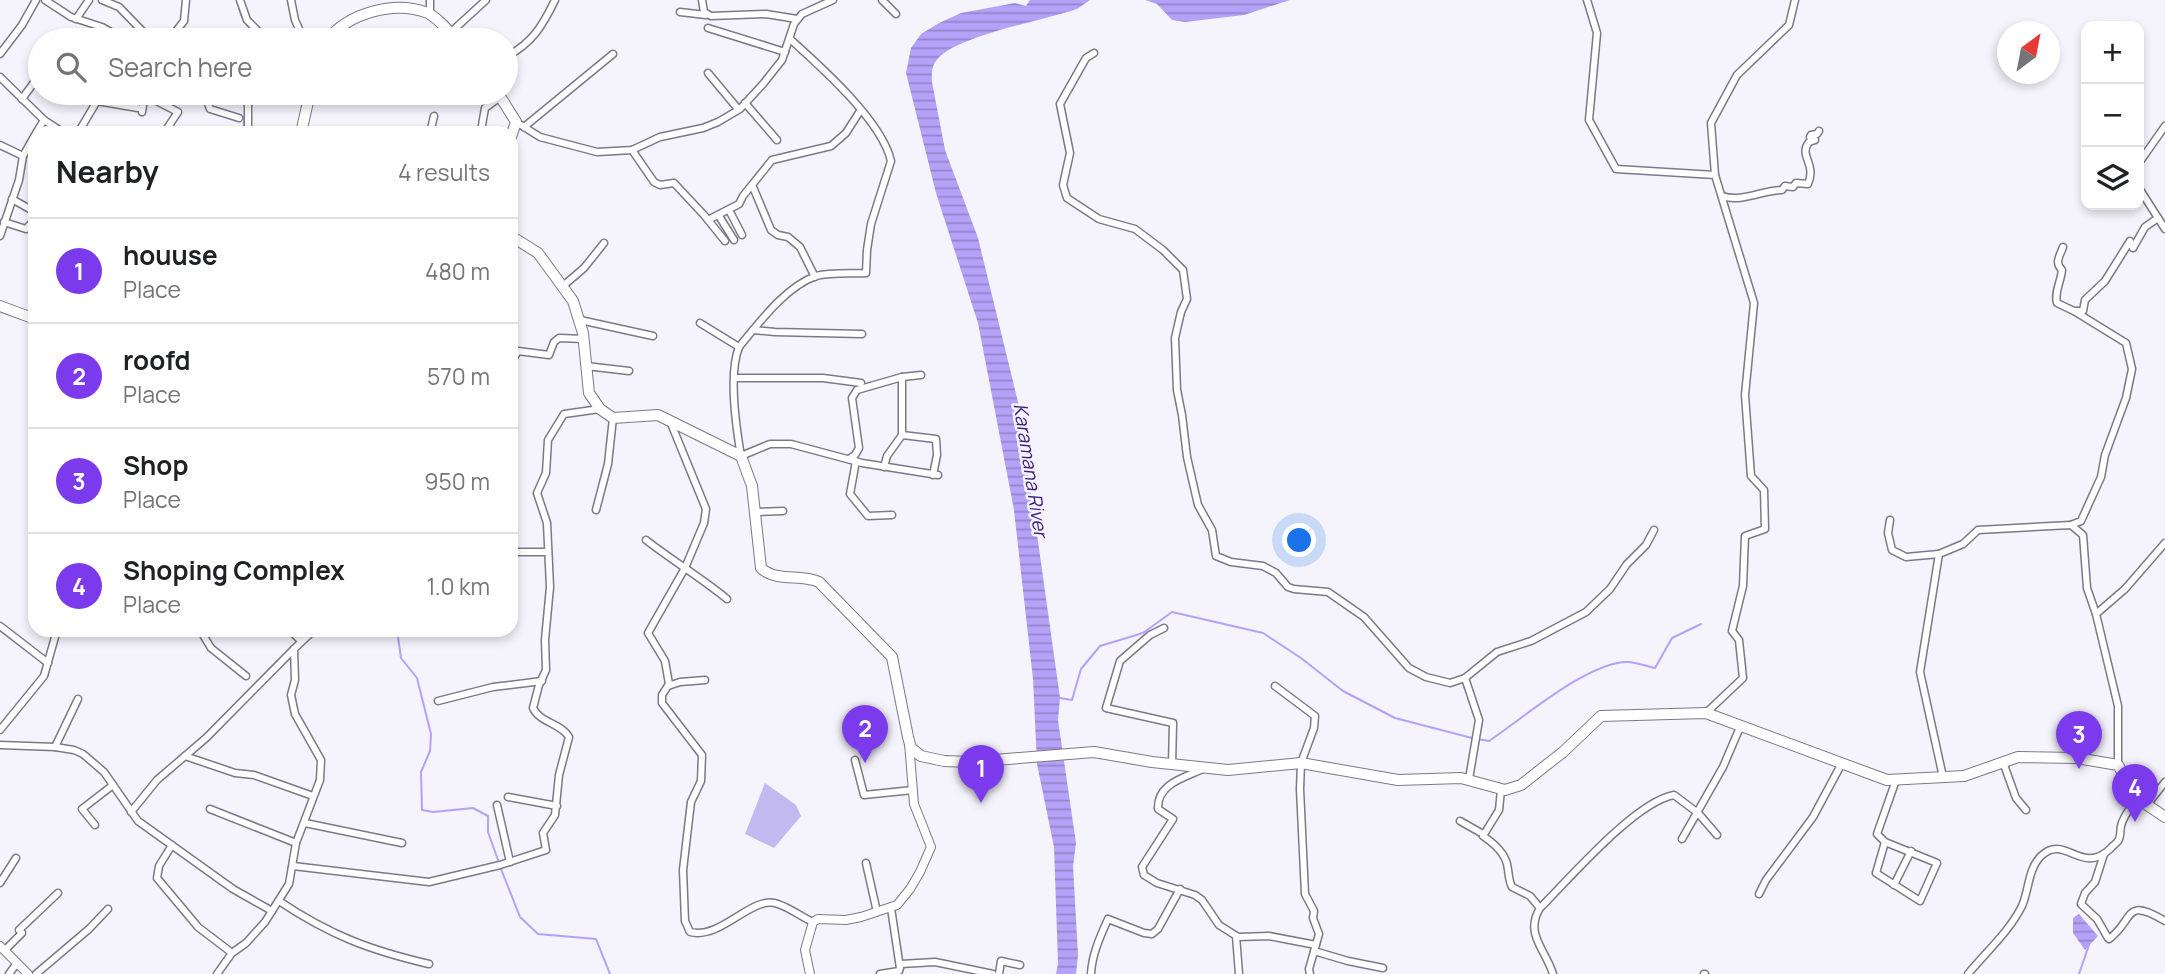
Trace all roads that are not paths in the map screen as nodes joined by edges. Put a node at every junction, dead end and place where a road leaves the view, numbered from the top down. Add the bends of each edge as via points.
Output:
1 (26, 0) edge
2 (46, 0) edge
3 (89, 0) edge
4 (102, 0) edge
5 (186, 0) edge
6 (240, 0) edge
7 (291, 0) edge
8 (430, 0) edge
9 (486, 0) edge
10 (555, 0) edge
11 (702, 0) edge
12 (833, 0) edge
13 (882, 0) edge
14 (1587, 0) edge
15 (1795, 0) edge
16 (34, 3) edge
17 (680, 12) dead end
18 (896, 13) dead end
19 (430, 14) junction
20 (706, 15) junction
21 (76, 19) junction
22 (797, 19) junction
23 (103, 28) edge
24 (139, 28) edge
25 (178, 28) edge
26 (255, 28) edge
27 (298, 28) edge
28 (337, 28) edge
29 (444, 28) edge
30 (461, 28) edge
31 (708, 28) dead end
32 (790, 39) junction
33 (518, 51) edge
34 (785, 52) junction
35 (1094, 53) dead end
36 (0, 54) edge
37 (613, 54) dead end
38 (708, 73) dead end
39 (0, 77) edge
40 (28, 91) edge
41 (22, 99) junction
42 (745, 103) junction
43 (28, 105) edge
44 (28, 105) edge
45 (95, 105) edge
46 (116, 105) edge
47 (142, 105) edge
48 (161, 105) edge
49 (164, 105) edge
50 (207, 105) edge
51 (248, 105) edge
52 (307, 105) edge
53 (488, 105) edge
54 (506, 105) edge
55 (738, 109) junction
56 (158, 111) dead end
57 (860, 111) junction
58 (434, 116) dead end
59 (239, 118) dead end
60 (44, 120) junction
61 (520, 125) junction
62 (41, 126) edge
63 (53, 126) edge
64 (82, 126) edge
65 (169, 126) edge
66 (248, 126) edge
67 (302, 126) edge
68 (432, 126) edge
69 (482, 126) edge
70 (2165, 126) edge
71 (518, 128) edge
72 (1819, 131) dead end
73 (777, 140) dead end
74 (0, 145) edge
75 (28, 148) edge
76 (632, 150) junction
77 (23, 156) junction
78 (2144, 156) edge
79 (1715, 175) junction
80 (753, 187) dead end
81 (1722, 196) junction
82 (2144, 196) edge
83 (12, 199) junction
84 (28, 208) edge
85 (729, 210) junction
86 (719, 216) junction
87 (2158, 218) junction
88 (708, 220) junction
89 (4, 222) junction
90 (28, 227) edge
91 (2165, 229) edge
92 (743, 235) dead end
93 (0, 236) edge
94 (518, 240) edge
95 (734, 240) dead end
96 (725, 241) dead end
97 (604, 243) dead end
98 (2063, 247) dead end
99 (815, 277) junction
100 (563, 286) junction
101 (0, 306) edge
102 (2074, 311) junction
103 (28, 316) edge
104 (580, 320) junction
105 (700, 323) dead end
106 (753, 330) junction
107 (862, 334) dead end
108 (653, 335) dead end
109 (584, 339) junction
110 (739, 347) junction
111 (518, 352) edge
112 (586, 366) junction
113 (629, 371) dead end
114 (921, 374) dead end
115 (901, 377) junction
116 (735, 378) junction
117 (861, 383) dead end
118 (600, 409) junction
119 (613, 418) junction
120 (670, 419) junction
121 (902, 435) junction
122 (741, 456) junction
123 (853, 460) junction
124 (884, 467) junction
125 (596, 510) dead end
126 (783, 511) dead end
127 (755, 512) junction
128 (892, 515) dead end
129 (1891, 520) dead end
130 (2071, 524) junction
131 (1654, 530) dead end
132 (646, 540) dead end
133 (2165, 543) edge
134 (518, 552) edge
135 (548, 552) junction
136 (1939, 554) junction
137 (685, 568) junction
138 (727, 598) dead end
139 (2096, 614) junction
140 (0, 626) edge
141 (1164, 628) dead end
142 (55, 637) edge
143 (204, 637) edge
144 (297, 637) edge
145 (306, 637) edge
146 (301, 641) junction
147 (294, 649) junction
148 (48, 663) junction
149 (246, 676) dead end
150 (1465, 678) junction
151 (705, 680) dead end
152 (541, 681) junction
153 (1275, 685) dead end
154 (668, 686) junction
155 (78, 699) dead end
156 (438, 701) dead end
157 (1706, 713) junction
158 (1741, 725) junction
159 (0, 730) edge
160 (908, 737) junction
161 (0, 745) edge
162 (55, 747) junction
163 (186, 756) junction
164 (855, 760) dead end
165 (2003, 762) junction
166 (1301, 763) junction
167 (1842, 763) junction
168 (1172, 765) junction
169 (2118, 765) junction
170 (1203, 769) junction
171 (1944, 777) junction
172 (1469, 779) junction
173 (1896, 780) junction
174 (2165, 782) edge
175 (113, 785) junction
176 (913, 790) junction
177 (1500, 790) junction
178 (313, 796) junction
179 (508, 797) dead end
180 (2137, 798) junction
181 (497, 805) dead end
182 (2147, 805) junction
183 (557, 806) junction
184 (210, 809) dead end
185 (2026, 810) dead end
186 (131, 812) junction
187 (1698, 813) junction
188 (2165, 817) edge
189 (1460, 821) dead end
190 (305, 822) junction
191 (95, 825) dead end
192 (1483, 834) junction
193 (1717, 835) dead end
194 (1682, 839) dead end
195 (1885, 842) junction
196 (402, 843) dead end
197 (296, 844) junction
198 (172, 845) junction
199 (1911, 851) junction
200 (2104, 854) junction
201 (16, 858) dead end
202 (510, 862) junction
203 (866, 863) dead end
204 (293, 866) junction
205 (0, 883) edge
206 (1894, 886) junction
207 (1180, 889) junction
208 (58, 892) dead end
209 (1759, 894) dead end
210 (279, 901) junction
211 (891, 908) junction
212 (1540, 908) junction
213 (108, 909) dead end
214 (272, 912) junction
215 (877, 912) junction
216 (2165, 921) edge
217 (813, 922) junction
218 (1236, 936) junction
219 (2, 948) edge
220 (1315, 948) junction
221 (232, 953) junction
222 (17, 963) junction
223 (429, 964) dead end
224 (901, 964) junction
225 (1020, 965) dead end
226 (1382, 968) dead end
227 (9, 974) edge
228 (28, 974) edge
229 (36, 974) edge
230 (217, 974) edge
231 (810, 974) edge
232 (880, 974) edge
233 (993, 974) edge
234 (999, 974) edge
235 (1091, 974) edge
236 (1240, 974) edge
237 (1310, 974) edge
238 (1553, 974) edge
239 (1968, 974) edge

1 - 16 street
2 - 21 street
3 - 21 street
4 - 24 street via 119,7
5 - 25 street via 184,21
6 - 26 street
7 - 27 street
8 - 19 street
9 - 30 street
10 - 33 street via 544,22
11 - 20 street
12 - 22 street
13 - 18 street
14 - 79 street via 1597,33 1589,120 1616,169
15 - 79 street via 1788,26 1737,75 1711,123
16 - 36 street
17 - 20 street
19 - 28 main road via 403,6 386,8 349,19
19 - 29 main road
20 - 22 street
21 - 23 street
22 - 32 street
31 - 34 street
32 - 34 street
32 - 57 street
34 - 42 street
35 - 150 street via 1086,58 1060,104 1070,153 1063,185 1067,198 1099,219 1135,229 1183,270 1187,299 1175,338 1177,390 1186,457 1198,505 1212,530 1216,556 1263,566 1294,589 1328,592 1364,617 1409,668 1450,683
37 - 61 street
38 - 55 street
39 - 41 street
40 - 41 street
41 - 43 street
42 - 55 street
42 - 73 street
44 - 60 street
45 - 64 street
46 - 47 street via 140,110
48 - 56 street
49 - 65 street via 178,112
50 - 59 street
51 - 66 street
52 - 67 main road
53 - 69 street
54 - 61 main road
55 - 76 street via 703,128 660,137
57 - 85 street via 831,146 772,160 739,204
57 - 99 street via 891,161 872,224 866,273
58 - 68 street
60 - 62 street
60 - 63 street
61 - 71 main road
61 - 76 street via 578,149
70 - 78 street
72 - 81 street via 1811,135 1815,141 1804,151 1810,161 1808,184 1751,196
74 - 77 street
75 - 77 street
76 - 88 street via 654,182 674,183
77 - 83 street
79 - 81 street
80 - 99 street via 771,230 800,247
81 - 157 street via 1754,303 1745,396 1751,475 1765,490 1765,529 1745,536 1743,586 1732,631 1740,640 1743,678
82 - 87 street
83 - 84 street
83 - 89 street
85 - 86 street
85 - 92 street
86 - 88 street
86 - 95 street
87 - 91 street
87 - 102 street via 2145,227 2133,247 2130,241 2105,281 2085,300 2083,311
88 - 96 street
89 - 90 street
89 - 93 street
94 - 100 main road via 538,253
97 - 100 street
98 - 102 street via 2057,259 2062,270 2055,297 2057,303
99 - 106 street via 786,296
100 - 104 main road
101 - 103 main road
102 - 130 street via 2126,343 2132,369 2101,477 2081,520
104 - 108 street
104 - 109 main road
105 - 110 street
106 - 107 street
106 - 110 street
109 - 111 street via 559,338 549,355
109 - 112 main road
110 - 116 street
112 - 113 street
112 - 118 main road via 589,393
114 - 115 street
115 - 121 street
115 - 123 street via 857,390 852,398 859,448
116 - 117 street
116 - 122 street
118 - 119 main road
118 - 135 street via 565,414 548,440 546,473 537,493 547,523
119 - 120 main road via 658,415
119 - 125 street
120 - 122 main road
120 - 137 street via 706,509
121 - 124 street
121 - 124 street via 936,439 936,475
122 - 123 street via 770,444 791,444
122 - 127 main road
123 - 124 street
123 - 128 street via 850,494 868,516
126 - 127 street
127 - 160 main road via 763,571 819,582 892,657
129 - 136 street via 1892,550 1906,557
130 - 136 street via 1978,530 1962,544
130 - 139 street via 2083,536 2087,588
131 - 150 street via 1610,589 1586,612 1531,641 1497,652
132 - 137 street
133 - 139 street
134 - 135 street
135 - 152 street via 546,670
136 - 171 street via 1920,671
137 - 138 street
137 - 154 street via 648,630 665,661
139 - 169 street via 2118,706
140 - 148 street
141 - 168 street via 1120,661 1106,708 1173,723
142 - 148 street
143 - 149 street
144 - 146 street
145 - 146 street
146 - 147 street
147 - 163 street
147 - 178 street via 291,695 295,714 321,760
148 - 159 street via 44,676
150 - 172 street via 1479,720
151 - 154 street
152 - 156 street
152 - 183 street via 535,713 569,737
153 - 166 street via 1315,716
154 - 217 street via 662,703 702,755 683,870 688,930 710,931 759,903 777,903
155 - 162 street
157 - 158 main road
157 - 177 main road via 1601,716 1521,785
158 - 167 main road
158 - 187 street
160 - 168 main road via 911,748 927,759 970,762 1094,752
160 - 176 street
161 - 162 street
162 - 175 street via 89,757
163 - 178 street
163 - 186 street via 157,780
164 - 176 street via 864,795
165 - 169 main road via 2018,757 2077,758
165 - 171 main road via 1964,776
165 - 185 street via 2016,798
166 - 170 main road
166 - 172 main road via 1398,780
166 - 220 street via 1305,894 1319,934
167 - 173 main road
167 - 209 street via 1813,817
168 - 170 main road
169 - 180 main road
170 - 207 street via 1161,791 1158,809 1173,819 1142,867 1150,880
171 - 173 main road
172 - 177 main road
173 - 195 street via 1877,834
174 - 182 street
175 - 186 street
175 - 191 street via 82,809
176 - 211 street via 931,847 910,889
177 - 192 street via 1499,810
178 - 190 street
179 - 183 street
180 - 182 main road
180 - 200 street via 2121,825 2118,842
181 - 202 street
182 - 188 main road
183 - 202 street via 543,833 546,850
184 - 197 street
186 - 198 street
187 - 193 street
187 - 194 street
187 - 212 street via 1674,795 1633,815
189 - 192 street
190 - 196 street
190 - 197 street
192 - 212 street via 1502,854 1513,887
195 - 199 street
195 - 206 street via 1875,871
197 - 204 street
198 - 214 street
198 - 221 street via 157,878 198,927
199 - 206 street
199 - 206 street via 1937,865 1921,900
200 - 216 street via 2095,883 2081,904 2108,938 2136,911
200 - 239 street via 2086,859 2055,848 2040,856 2023,904
201 - 205 street
202 - 204 street via 429,882
203 - 215 street
204 - 210 street
207 - 218 street via 1202,900 1219,925
207 - 235 street via 1152,934 1108,919 1091,962
208 - 219 street via 19,930 22,933
210 - 214 street
210 - 223 street via 341,938
211 - 215 street
211 - 224 street
212 - 238 street via 1533,919 1536,936
213 - 229 street
214 - 221 street
215 - 217 street
217 - 231 street via 805,950
218 - 220 street via 1269,936
218 - 236 street
219 - 222 street
220 - 226 street
220 - 237 street
221 - 230 street
222 - 227 street
222 - 228 street
224 - 232 street via 899,971
224 - 233 street via 935,962
225 - 234 street via 1000,961

